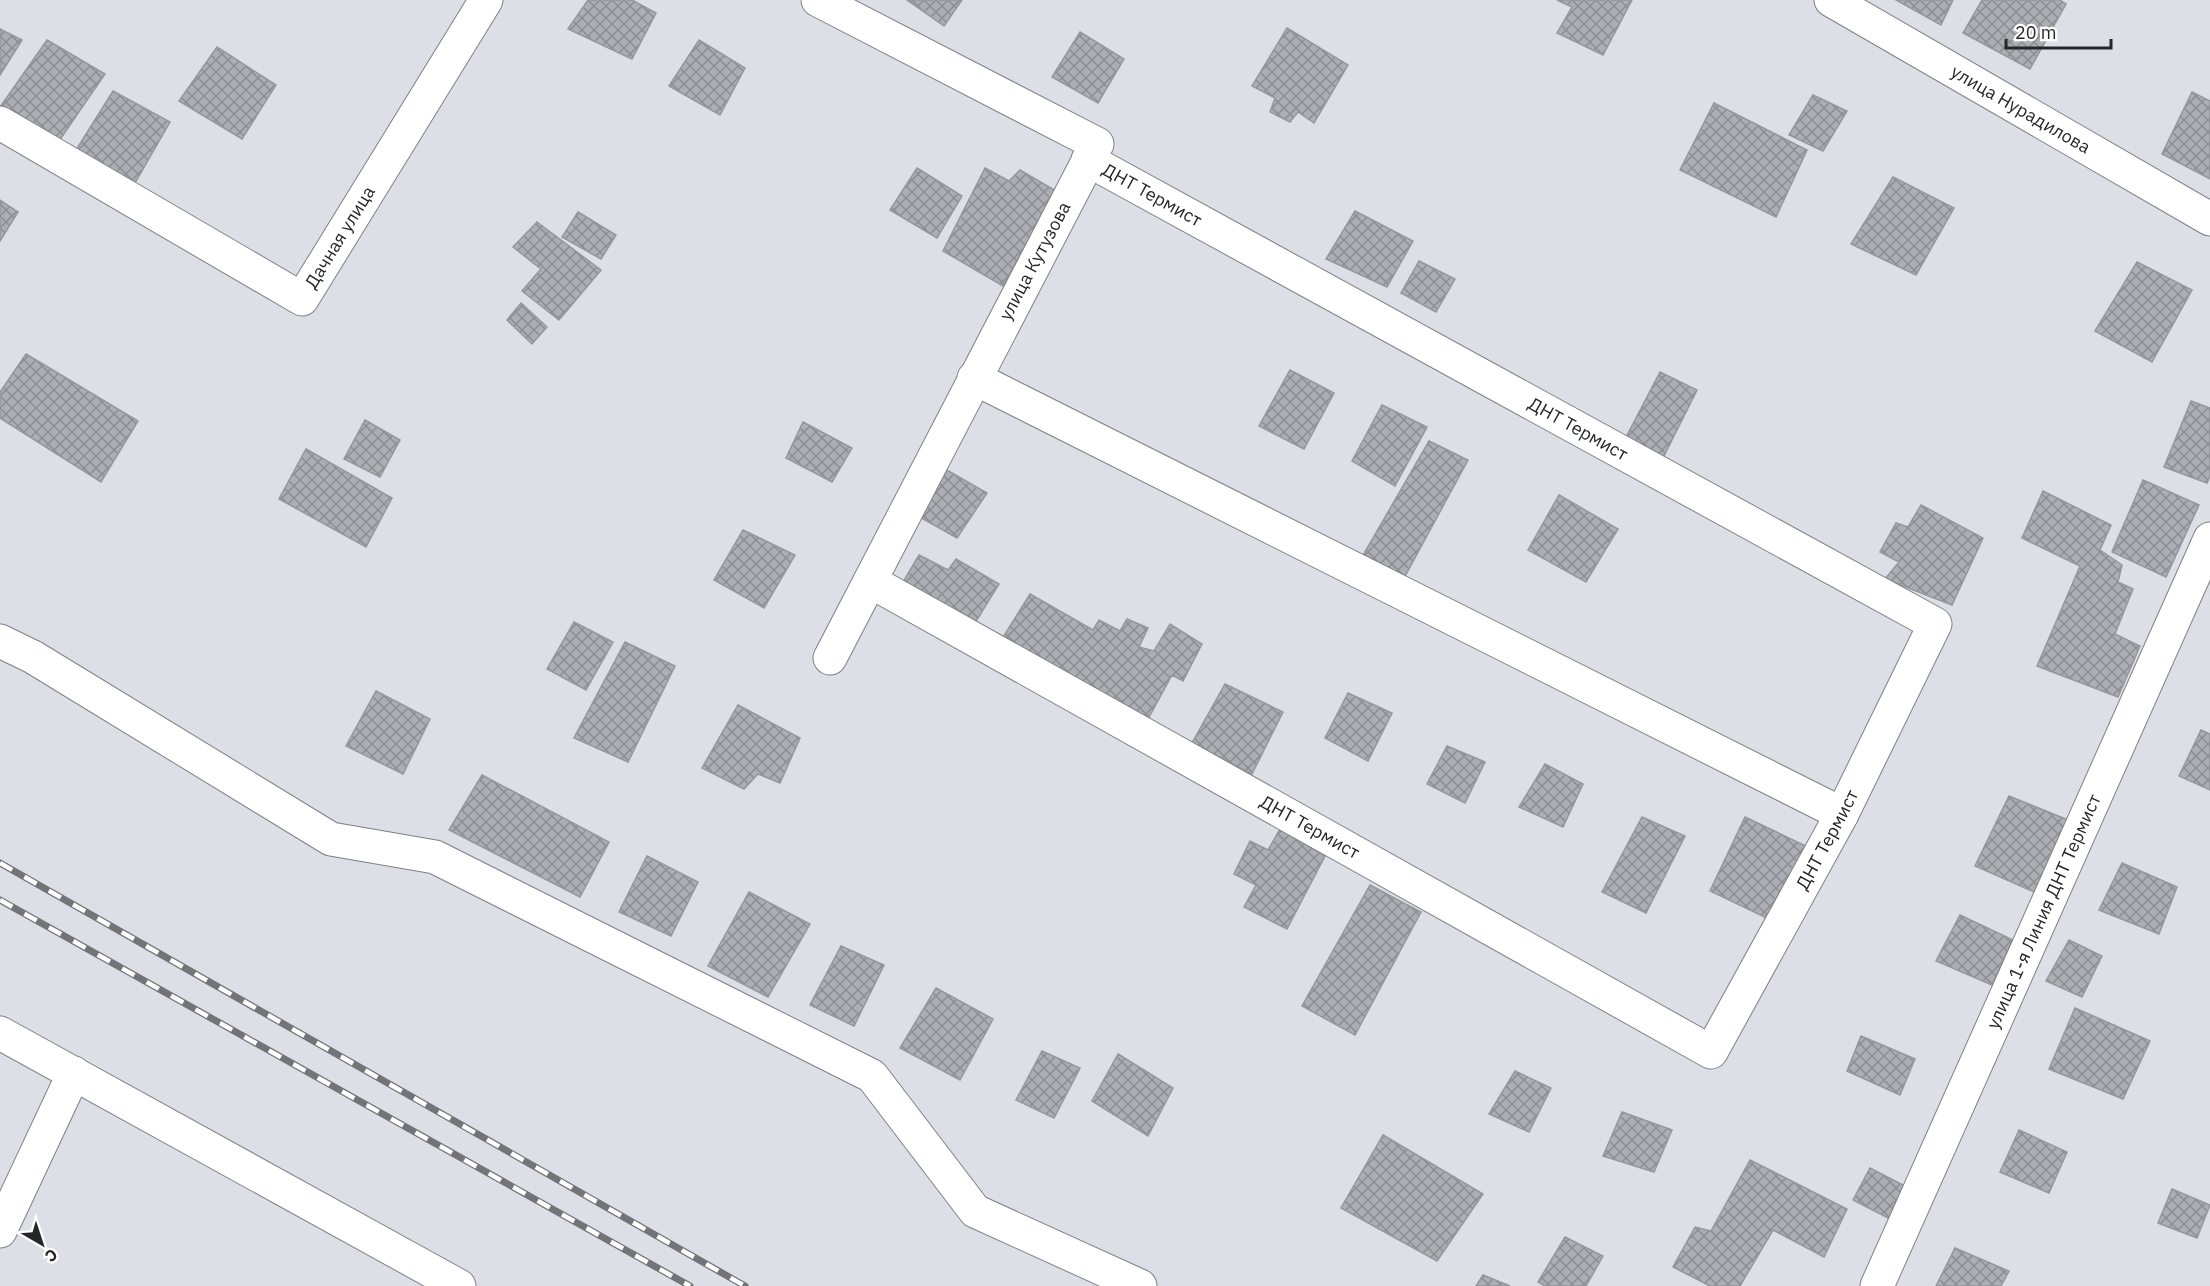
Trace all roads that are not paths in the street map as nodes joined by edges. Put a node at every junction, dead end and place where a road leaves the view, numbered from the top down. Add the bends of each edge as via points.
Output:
1 (486, 0) edge
2 (818, 0) edge
3 (1831, 0) edge
4 (0, 123) edge
5 (1088, 160) junction
6 (2210, 219) edge
7 (974, 378) junction
8 (2210, 539) edge
9 (870, 580) junction
10 (0, 641) edge
11 (830, 658) dead end
12 (1842, 814) junction
13 (0, 1033) edge
14 (74, 1073) junction
15 (0, 1231) edge
16 (459, 1286) edge
17 (1140, 1286) edge
18 (1877, 1286) edge

1 - 4 street, Дачная улица via 302,299
2 - 5 street via 1097,144
3 - 6 street, улица Нурадилова
5 - 7 street, улица Кутузова
5 - 12 street, ДНТ Термист via 1935,624
7 - 9 street, улица Кутузова
7 - 12 street
8 - 18 street, улица 1-я Линия ДНТ Термист
9 - 11 street, улица Кутузова
9 - 12 street, ДНТ Термист via 1712,1052
10 - 17 street via 33,657 331,839 435,857 872,1076 975,1211
13 - 14 street
14 - 15 street
14 - 16 street

